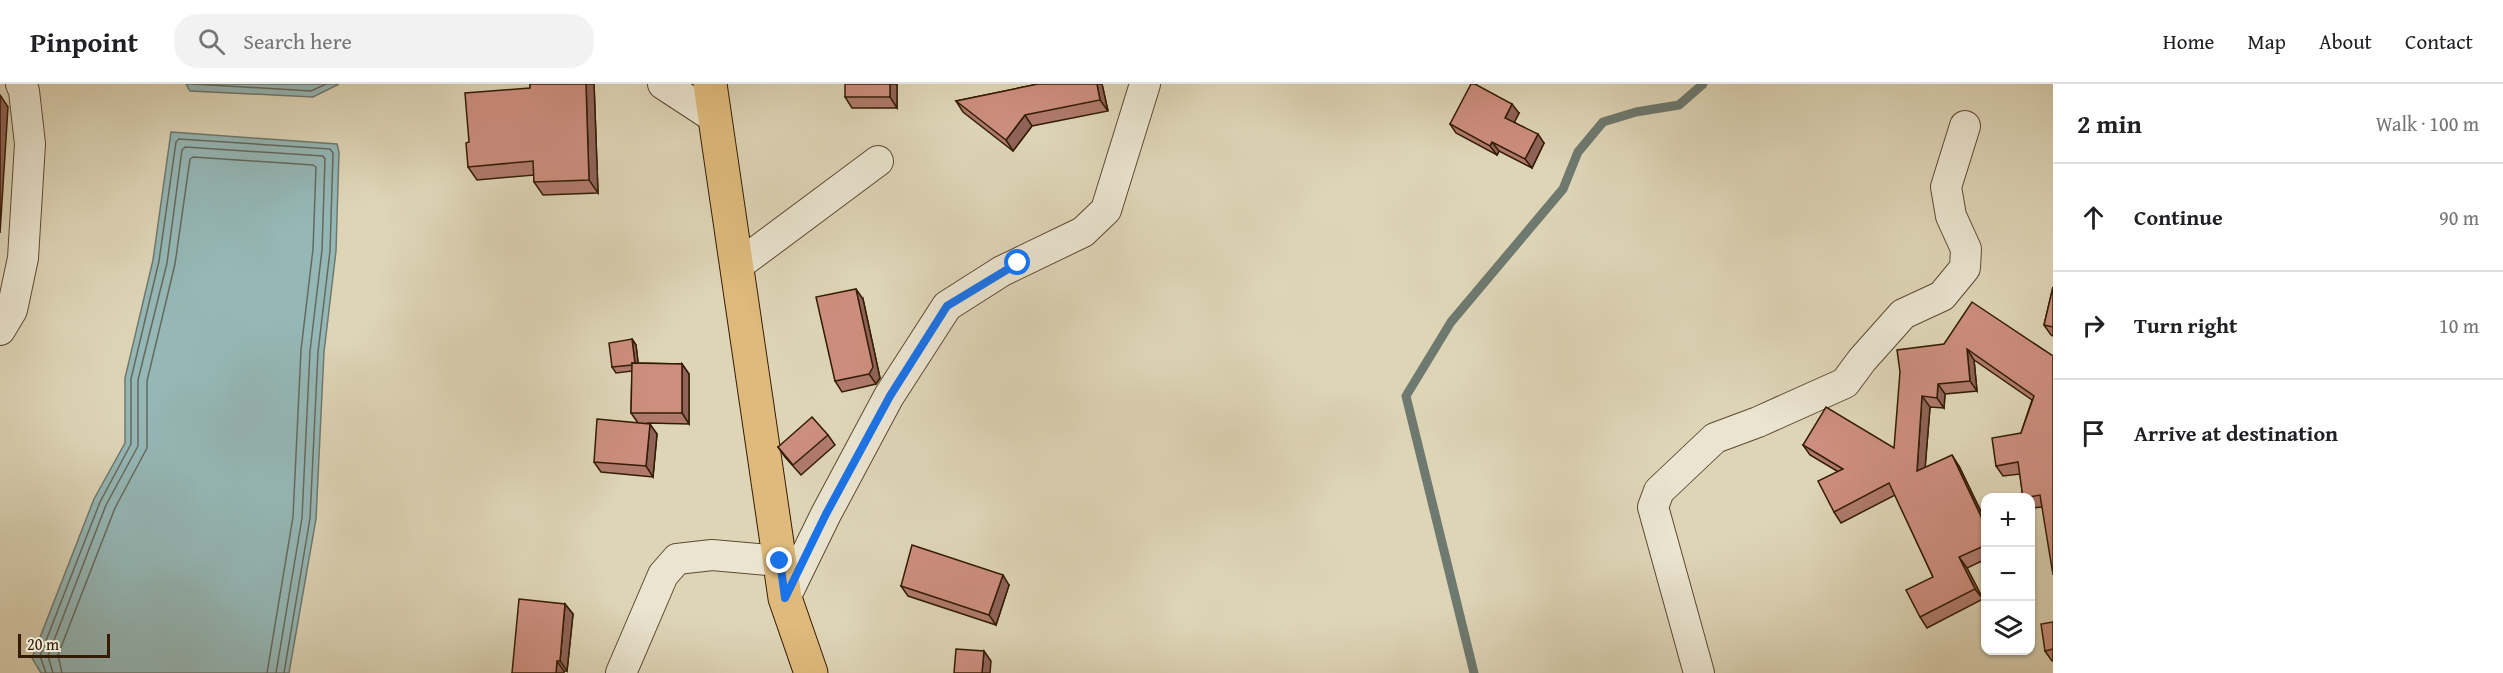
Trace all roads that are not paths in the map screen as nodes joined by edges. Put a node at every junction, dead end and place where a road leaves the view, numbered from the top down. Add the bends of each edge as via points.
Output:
1 (21, 84) edge
2 (663, 84) edge
3 (710, 84) edge
4 (1145, 84) edge
5 (716, 118) junction
6 (1965, 126) dead end
7 (878, 161) dead end
8 (737, 266) junction
9 (0, 330) edge
10 (780, 561) junction
11 (785, 598) junction
12 (621, 673) edge
13 (811, 673) edge
14 (1699, 673) edge

1 - 9 street via 30,144 23,258 12,310
2 - 5 street
3 - 5 main road
4 - 11 street via 1106,210 1083,232 1002,271 947,306 890,396
5 - 8 main road
6 - 14 street via 1946,187 1951,216 1966,249 1965,268 1942,296 1903,314 1845,383 1715,438 1659,491 1653,507
7 - 8 street
8 - 10 main road
10 - 11 main road
10 - 12 street via 712,555 677,559 663,575
11 - 13 main road

